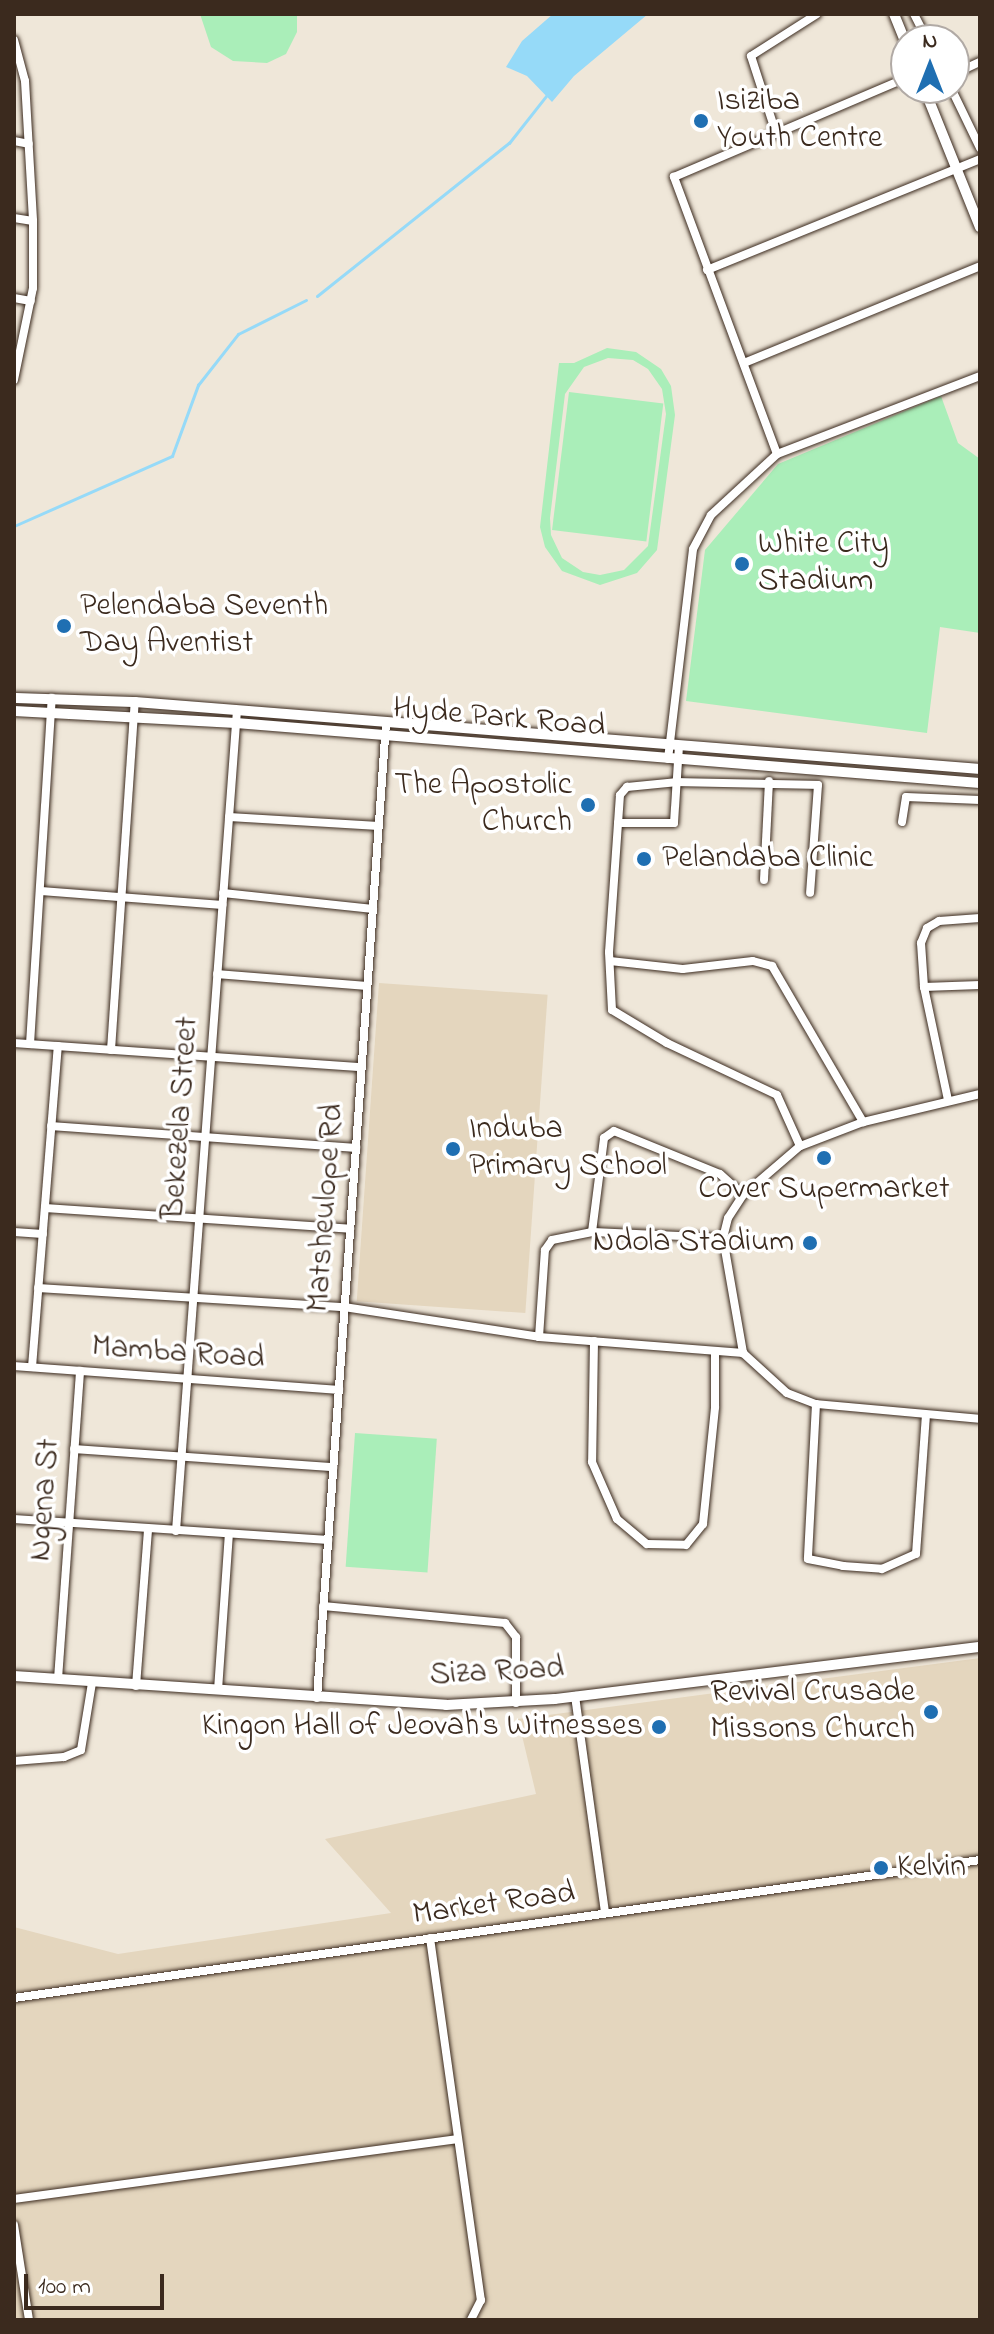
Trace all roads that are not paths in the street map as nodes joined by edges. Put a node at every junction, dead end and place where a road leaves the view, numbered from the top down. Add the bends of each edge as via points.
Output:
1 (817, 14) edge
2 (14, 40) edge
3 (19, 67) edge
4 (890, 85) edge
5 (930, 104) edge
6 (959, 104) edge
7 (776, 133) junction
8 (14, 141) edge
9 (29, 144) junction
10 (980, 148) edge
11 (980, 159) edge
12 (956, 168) junction
13 (14, 218) edge
14 (33, 221) junction
15 (980, 227) edge
16 (980, 266) edge
17 (707, 270) junction
18 (14, 298) edge
19 (31, 301) junction
20 (744, 363) junction
21 (980, 376) edge
22 (14, 380) edge
23 (777, 454) junction
24 (14, 698) edge
25 (52, 698) junction
26 (135, 702) junction
27 (237, 710) junction
28 (14, 711) edge
29 (51, 712) junction
30 (134, 715) junction
31 (236, 723) junction
32 (386, 723) junction
33 (385, 735) junction
34 (675, 745) junction
35 (674, 759) junction
36 (980, 769) edge
37 (769, 781) junction
38 (678, 782) junction
39 (980, 783) edge
40 (980, 800) edge
41 (229, 817) junction
42 (902, 822) dead end
43 (618, 823) junction
44 (379, 826) junction
45 (764, 880) dead end
46 (41, 891) junction
47 (223, 893) junction
48 (810, 893) dead end
49 (122, 896) junction
50 (222, 905) junction
51 (373, 909) junction
52 (980, 918) edge
53 (610, 961) junction
54 (217, 974) junction
55 (980, 985) edge
56 (367, 986) junction
57 (924, 987) junction
58 (14, 1043) edge
59 (30, 1044) junction
60 (58, 1046) junction
61 (111, 1050) junction
62 (211, 1057) junction
63 (361, 1067) junction
64 (980, 1094) edge
65 (948, 1100) junction
66 (863, 1122) junction
67 (51, 1126) junction
68 (205, 1138) junction
69 (800, 1146) junction
70 (356, 1148) junction
71 (743, 1195) junction
72 (45, 1208) junction
73 (199, 1219) junction
74 (350, 1229) junction
75 (14, 1232) edge
76 (592, 1232) junction
77 (43, 1234) junction
78 (723, 1238) junction
79 (38, 1288) junction
80 (193, 1297) junction
81 (344, 1307) junction
82 (539, 1337) junction
83 (594, 1341) junction
84 (715, 1351) junction
85 (743, 1353) junction
86 (14, 1366) edge
87 (32, 1367) junction
88 (80, 1371) junction
89 (187, 1378) junction
90 (339, 1390) junction
91 (816, 1404) junction
92 (926, 1415) junction
93 (980, 1419) edge
94 (74, 1449) junction
95 (181, 1458) junction
96 (333, 1467) junction
97 (14, 1519) edge
98 (69, 1523) junction
99 (148, 1529) junction
100 (176, 1531) junction
101 (229, 1534) junction
102 (328, 1540) junction
103 (323, 1606) junction
104 (980, 1647) edge
105 (14, 1676) edge
106 (58, 1679) junction
107 (92, 1683) junction
108 (136, 1686) junction
109 (218, 1690) junction
110 (575, 1696) junction
111 (317, 1698) junction
112 (516, 1703) junction
113 (14, 1761) edge
114 (980, 1860) edge
115 (605, 1913) junction
116 (430, 1938) junction
117 (14, 1998) edge
118 (456, 2139) junction
119 (14, 2199) edge
120 (14, 2225) edge
121 (29, 2320) edge
122 (471, 2320) edge

1 - 7 street via 751,56
2 - 3 street
3 - 9 street
4 - 7 street
5 - 12 street
6 - 10 street
7 - 17 street via 674,177
8 - 9 street
9 - 14 street
11 - 12 street
12 - 15 street
12 - 17 street
13 - 14 street
14 - 19 street
16 - 20 street
17 - 20 street
18 - 19 street
19 - 22 street
20 - 23 street
21 - 23 street
23 - 34 street via 711,515 693,549
24 - 25 street, Hyde Park Road
25 - 26 street, Hyde Park Road
25 - 29 street
26 - 27 street, Hyde Park Road
26 - 30 street
27 - 31 street, Bekezela Street
27 - 32 street, Hyde Park Road
28 - 29 street, Hyde Park Road
29 - 30 street, Hyde Park Road
29 - 46 street
30 - 31 street, Hyde Park Road
30 - 49 street
31 - 33 street, Hyde Park Road
31 - 41 street, Bekezela Street
32 - 33 street, Matsheulope Rd
32 - 34 street, Hyde Park Road
33 - 35 street, Hyde Park Road
33 - 44 street, Matsheulope Rd
34 - 35 street
34 - 36 street, Hyde Park Road
35 - 38 street
35 - 39 street, Hyde Park Road
37 - 38 street
37 - 45 street
37 - 48 street via 814,783 820,788
38 - 43 street via 623,790
38 - 43 street via 674,823
40 - 42 street via 906,797
41 - 44 street
41 - 47 street, Bekezela Street
43 - 53 street
44 - 51 street, Matsheulope Rd
46 - 49 street
46 - 59 street
47 - 50 street, Bekezela Street
47 - 51 street
49 - 50 street
49 - 61 street
50 - 54 street, Bekezela Street
51 - 56 street, Matsheulope Rd
52 - 57 street via 939,921 927,928 921,943
53 - 66 street via 683,969 753,961 772,966
53 - 69 street via 610,1003 617,1015 777,1095
54 - 56 street
54 - 62 street, Bekezela Street
55 - 57 street
56 - 63 street, Matsheulope Rd
57 - 65 street
58 - 59 street
59 - 60 street
60 - 61 street
60 - 67 street
61 - 62 street
62 - 63 street
62 - 68 street, Bekezela Street
63 - 70 street, Matsheulope Rd
64 - 65 street
65 - 66 street
66 - 69 street
67 - 68 street
67 - 72 street
68 - 70 street
68 - 73 street, Bekezela Street
69 - 71 street
70 - 74 street, Matsheulope Rd
71 - 76 street via 720,1174 614,1131 604,1138
71 - 78 street
72 - 73 street
72 - 77 street
73 - 74 street
73 - 80 street, Bekezela Street
74 - 81 street, Matsheulope Rd
75 - 77 street
76 - 78 street
76 - 82 street via 563,1234 545,1250
77 - 79 street
78 - 85 street
79 - 80 street
79 - 87 street
80 - 81 street
80 - 89 street, Bekezela Street
81 - 82 street
81 - 90 street, Matsheulope Rd
82 - 83 street
83 - 84 street
83 - 84 street via 592,1462 617,1519 647,1544 686,1545 703,1524
84 - 85 street
85 - 91 street via 787,1393
86 - 87 street, Mamba Road
87 - 88 street, Mamba Road
88 - 89 street, Mamba Road
88 - 94 street, Ngena St
89 - 90 street, Mamba Road
89 - 95 street, Bekezela Street
90 - 96 street, Matsheulope Rd
91 - 92 street
91 - 92 street via 808,1559 843,1566 882,1569 916,1554
92 - 93 street
94 - 95 street
94 - 98 street, Ngena St
95 - 96 street
95 - 100 street, Bekezela Street
96 - 102 street, Matsheulope Rd
97 - 98 street
98 - 99 street
98 - 106 street, Ngena St
99 - 100 street
99 - 108 street
100 - 101 street
101 - 102 street
101 - 109 street
102 - 103 street, Matsheulope Rd
103 - 111 street, Matsheulope Rd
103 - 112 street via 505,1623 516,1637
104 - 110 street, Siza Road
105 - 106 street, Siza Road
106 - 107 street, Siza Road
107 - 108 street, Siza Road
107 - 113 street via 81,1750 64,1757
108 - 109 street, Siza Road
109 - 111 street, Siza Road
110 - 112 street, Siza Road
110 - 115 street
111 - 112 street, Siza Road
114 - 115 street, Market Road
115 - 116 street, Market Road
116 - 117 street, Market Road
116 - 118 street
118 - 119 street
118 - 122 street via 481,2300
120 - 121 street

